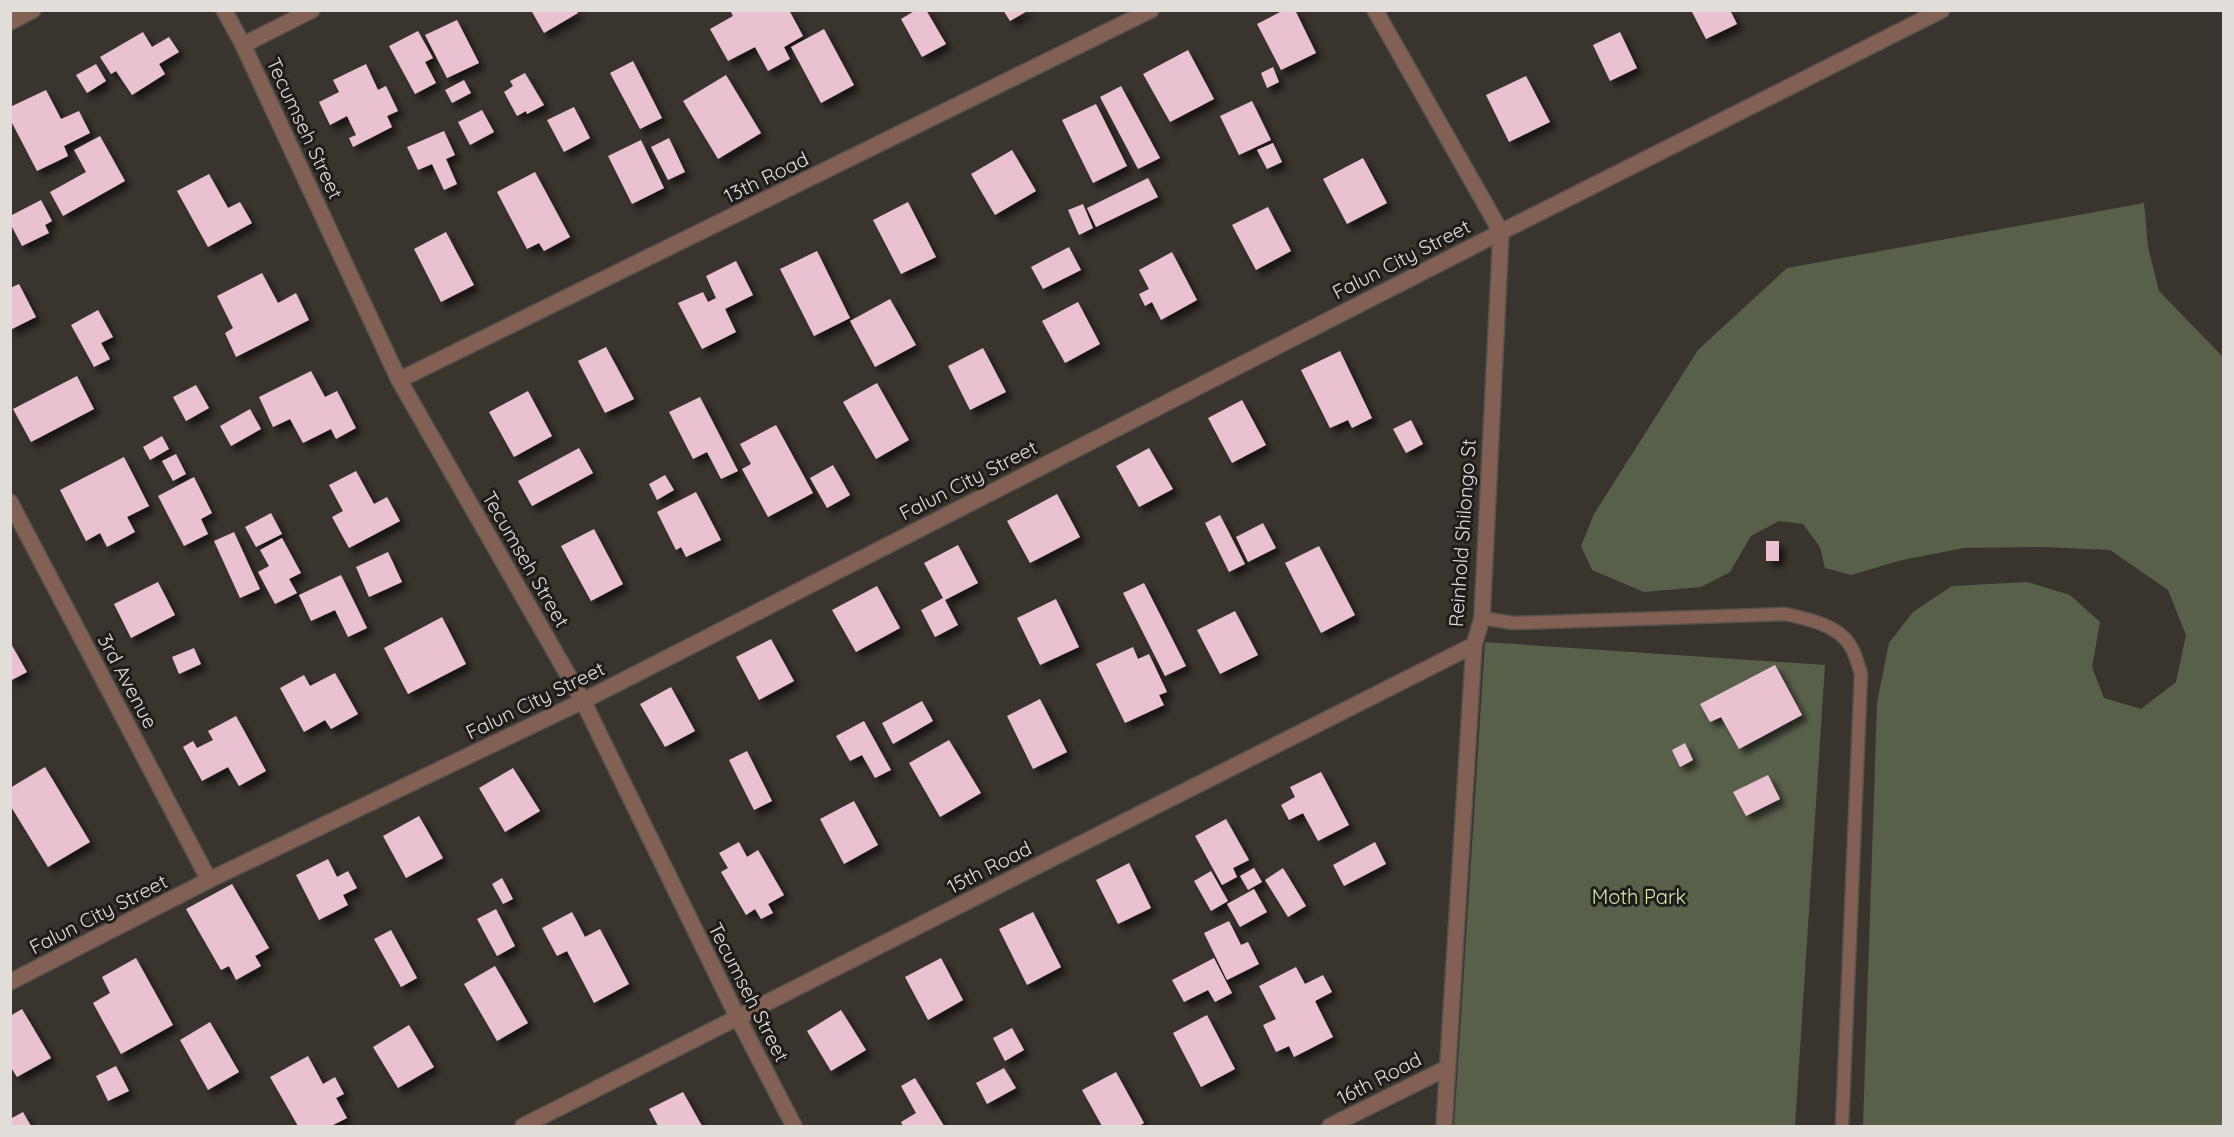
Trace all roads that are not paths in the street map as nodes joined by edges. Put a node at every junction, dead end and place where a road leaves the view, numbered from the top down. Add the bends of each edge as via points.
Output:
1 (33, 10) edge
2 (224, 10) edge
3 (312, 10) edge
4 (1151, 10) edge
5 (1375, 10) edge
6 (1942, 10) edge
7 (10, 22) edge
8 (243, 45) junction
9 (1501, 232) junction
10 (399, 380) junction
11 (10, 502) edge
12 (1482, 618) junction
13 (1474, 645) junction
14 (583, 701) junction
15 (209, 880) junction
16 (10, 982) edge
17 (738, 1018) junction
18 (1447, 1068) junction
19 (523, 1126) edge
20 (794, 1126) edge
21 (1330, 1126) edge
22 (1444, 1126) edge
23 (1842, 1126) edge

1 - 7 street
2 - 8 street, Tecumseh Street
3 - 8 street
4 - 10 street, 13th Road
5 - 9 street
6 - 9 street, Falun City Street
8 - 10 street, Tecumseh Street
9 - 12 street, Reinhold Shilongo St
9 - 14 street, Falun City Street
10 - 14 street, Tecumseh Street
11 - 15 street, 3rd Avenue
12 - 13 street, Reinhold Shilongo St
12 - 23 lane via 1513,623 1785,614 1813,620 1841,635 1851,647 1862,674
13 - 17 street, 15th Road
13 - 18 street, Reinhold Shilongo St
14 - 15 street, Falun City Street
14 - 17 street, Tecumseh Street
15 - 16 street, Falun City Street
17 - 19 street, 15th Road
17 - 20 street, Tecumseh Street
18 - 21 street, 16th Road
18 - 22 street, Reinhold Shilongo St

